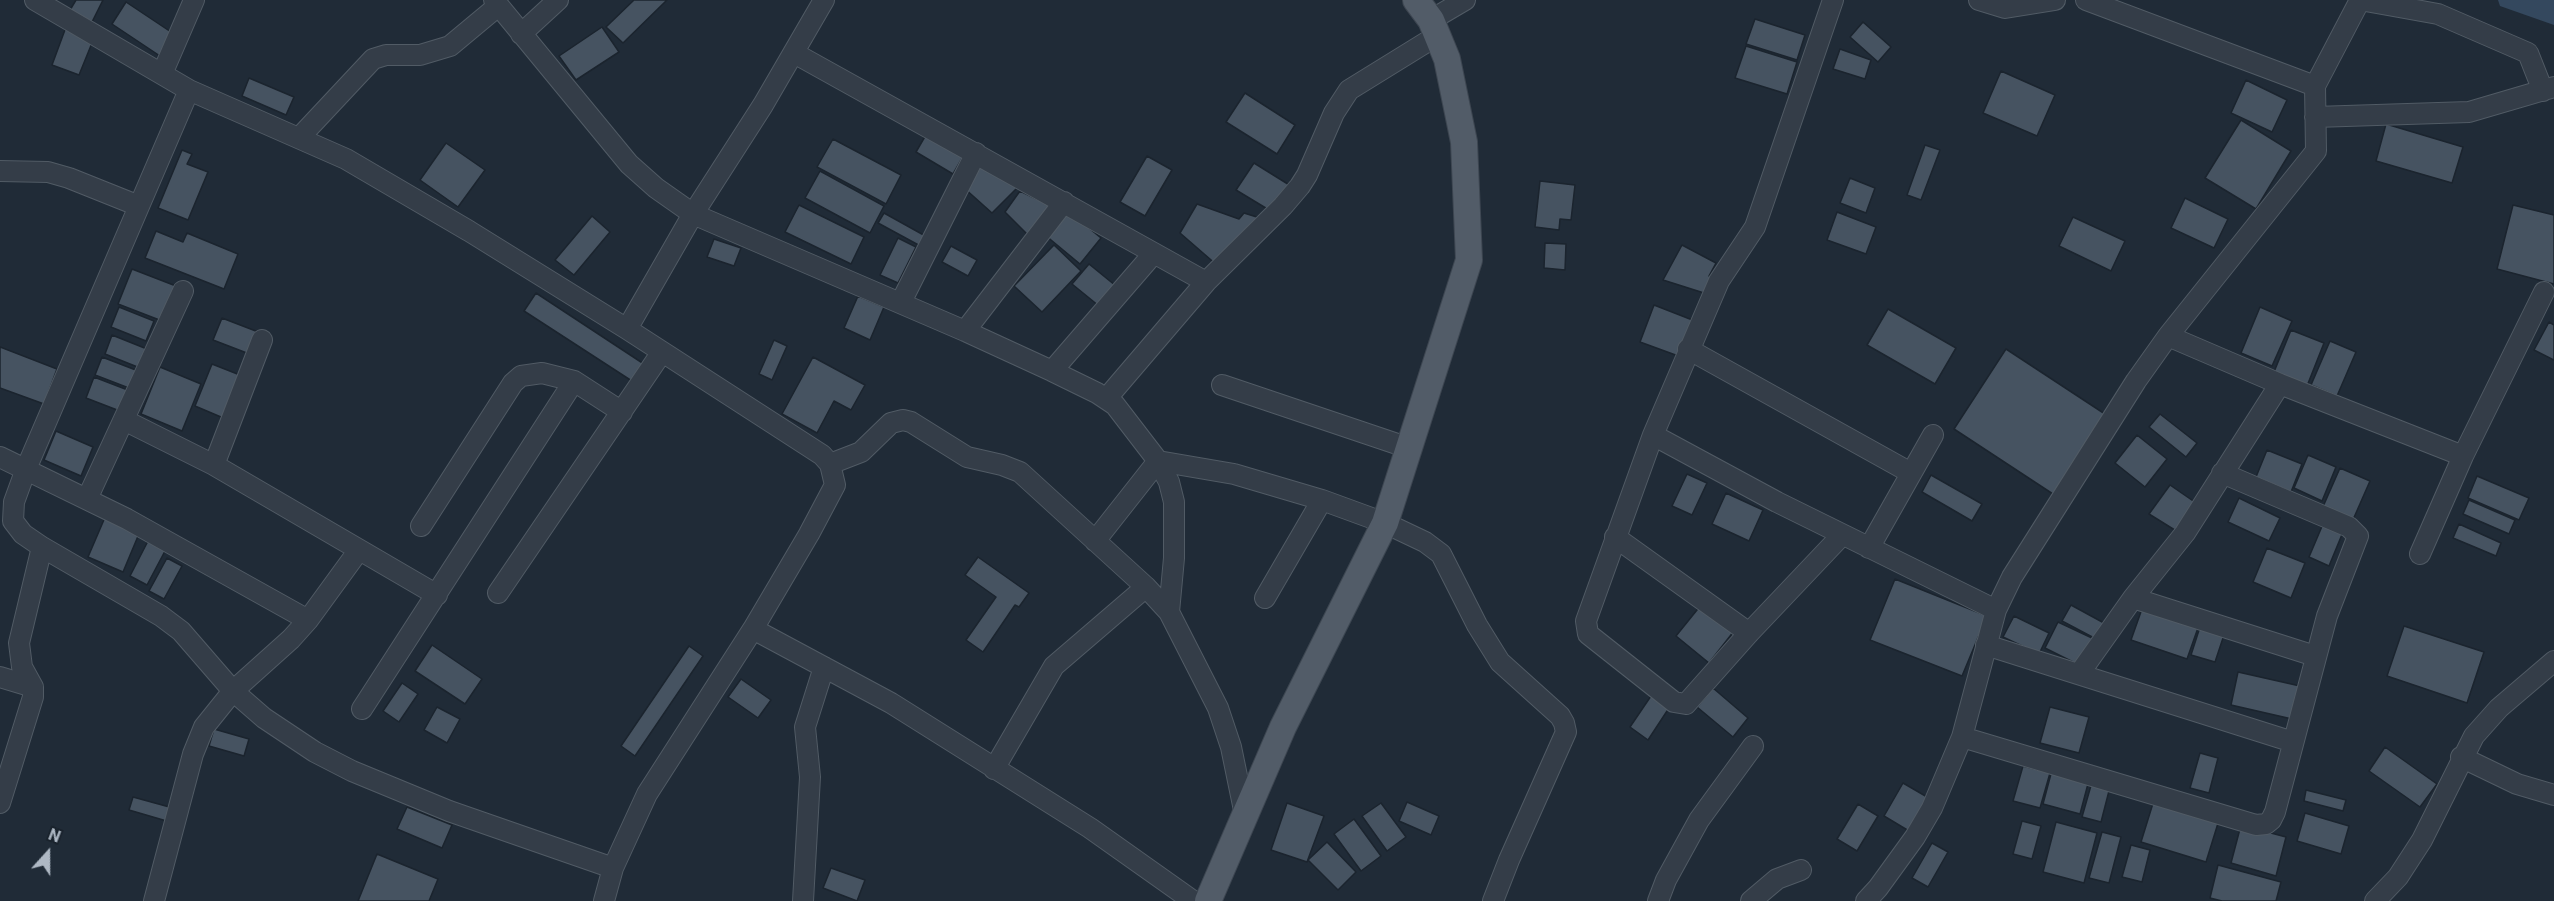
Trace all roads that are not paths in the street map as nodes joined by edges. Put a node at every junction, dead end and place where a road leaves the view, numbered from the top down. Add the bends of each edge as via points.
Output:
1 (194, 0) edge
2 (558, 0) edge
3 (824, 0) edge
4 (1465, 0) edge
5 (1833, 0) edge
6 (1979, 0) edge
7 (2055, 0) edge
8 (2086, 0) edge
9 (2360, 0) edge
10 (43, 2) edge
11 (496, 3) edge
12 (1428, 18) edge
13 (521, 34) junction
14 (794, 53) junction
15 (162, 74) junction
16 (2315, 86) junction
17 (2548, 89) edge
18 (189, 90) junction
19 (2315, 117) junction
20 (299, 138) junction
21 (976, 153) junction
22 (0, 171) edge
23 (1064, 202) junction
24 (139, 206) junction
25 (693, 214) junction
26 (1154, 253) junction
27 (1206, 282) junction
28 (183, 291) dead end
29 (2544, 292) dead end
30 (901, 302) junction
31 (627, 329) junction
32 (965, 331) junction
33 (2168, 336) junction
34 (261, 340) dead end
35 (1688, 349) junction
36 (662, 352) junction
37 (1052, 371) junction
38 (574, 381) junction
39 (2280, 384) junction
40 (1221, 385) dead end
41 (1106, 399) junction
42 (622, 412) junction
43 (124, 420) junction
44 (1653, 435) junction
45 (1933, 435) dead end
46 (1409, 448) junction
47 (2463, 456) junction
48 (0, 457) edge
49 (1158, 461) junction
50 (830, 464) junction
51 (214, 465) junction
52 (26, 469) junction
53 (2222, 472) junction
54 (1911, 473) junction
55 (87, 499) junction
56 (1322, 500) junction
57 (1385, 523) junction
58 (421, 526) dead end
59 (1842, 535) junction
60 (1615, 537) junction
61 (1095, 541) junction
62 (42, 547) junction
63 (1869, 548) junction
64 (359, 550) junction
65 (2420, 554) dead end
66 (1146, 587) junction
67 (498, 593) dead end
68 (437, 595) junction
69 (1265, 597) dead end
70 (2133, 598) junction
71 (1996, 610) junction
72 (1168, 612) junction
73 (308, 620) junction
74 (753, 628) junction
75 (1749, 633) junction
76 (1986, 645) junction
77 (2315, 656) junction
78 (2554, 661) edge
79 (824, 667) junction
80 (2079, 674) junction
81 (0, 677) edge
82 (33, 687) junction
83 (233, 691) junction
84 (362, 709) dead end
85 (1962, 737) junction
86 (2293, 742) junction
87 (1753, 746) dead end
88 (2461, 757) junction
89 (994, 769) junction
90 (2554, 795) edge
91 (0, 803) edge
92 (1245, 815) junction
93 (613, 868) junction
94 (1801, 870) dead end
95 (609, 899) edge
96 (154, 901) edge
97 (803, 901) edge
98 (1193, 901) edge
99 (1208, 901) edge
100 (1493, 901) edge
101 (1658, 901) edge
102 (1750, 901) edge
103 (1866, 901) edge
104 (2375, 901) edge

1 - 15 street
2 - 13 street
3 - 14 street
4 - 12 street
5 - 35 street via 1755,227 1719,282
6 - 7 street via 2005,8
8 - 16 street
9 - 16 street
9 - 17 street via 2439,14 2528,53
10 - 15 street
11 - 13 street
11 - 20 street via 450,46 435,52 374,59
12 - 27 street via 1349,90 1300,186
12 - 46 main road via 1447,59 1464,142 1469,260
13 - 25 street via 629,164
14 - 21 street
14 - 25 street
15 - 18 street
16 - 19 street
17 - 19 street via 2469,112
18 - 20 street
18 - 24 street
19 - 33 street via 2316,151
20 - 31 street via 346,159
21 - 23 street
21 - 30 street
22 - 24 street via 33,171 69,178
23 - 26 street
23 - 32 street
24 - 52 street
25 - 30 street
25 - 31 street
26 - 27 street
26 - 37 street
27 - 41 street
28 - 43 street
29 - 47 street
30 - 32 street
31 - 36 street
32 - 37 street
33 - 39 street
33 - 71 street via 2025,557
34 - 51 street
35 - 44 street
35 - 54 street
36 - 42 street
36 - 50 street via 822,455
37 - 41 street
38 - 42 street
38 - 58 street via 530,373 513,383
38 - 68 street
39 - 47 street
39 - 53 street
40 - 46 street
41 - 49 street via 1115,405
42 - 67 street
43 - 51 street
43 - 55 street
44 - 59 street
44 - 60 street
45 - 54 street
46 - 57 main road
47 - 65 street
48 - 52 street
49 - 56 street via 1234,474
49 - 61 street
49 - 72 street via 1174,502 1174,558
50 - 61 street via 861,452 891,423 911,422 967,458 1020,472
50 - 74 street via 835,484 828,501
51 - 64 street
52 - 55 street
52 - 62 street via 14,502 13,521 23,534
53 - 70 street via 2185,533
53 - 77 street via 2349,527 2358,536
54 - 63 street
55 - 73 street
56 - 57 street
56 - 69 street
57 - 92 main road via 1283,727
57 - 100 street via 1441,554 1500,662 1564,723 1566,732
59 - 63 street
59 - 75 street
60 - 75 street
60 - 75 street via 1586,621 1587,634 1674,702 1682,705 1691,701
61 - 66 street
62 - 82 street via 19,643 22,667
62 - 83 street via 160,616 181,632
63 - 71 street
64 - 68 street
64 - 73 street
66 - 72 street
66 - 89 street via 1054,666
68 - 84 street
70 - 77 street
70 - 80 street
71 - 76 street
72 - 92 street via 1218,708 1231,747
73 - 83 street
74 - 79 street
74 - 93 street via 647,794
76 - 80 street
76 - 85 street
77 - 86 street
78 - 88 street via 2485,722
79 - 89 street via 891,703
79 - 97 street via 805,727 810,777
80 - 86 street
81 - 82 street
82 - 91 street via 33,698
83 - 93 street via 285,733 352,771 449,811
83 - 96 street via 204,727 193,754
85 - 86 street via 2256,825 2266,824 2275,812
85 - 103 street via 1932,808
87 - 101 street via 1699,820
88 - 90 street via 2517,784
88 - 104 street via 2422,840 2398,877
89 - 98 street via 1090,828
92 - 99 main road
93 - 95 street
94 - 102 street via 1777,879

